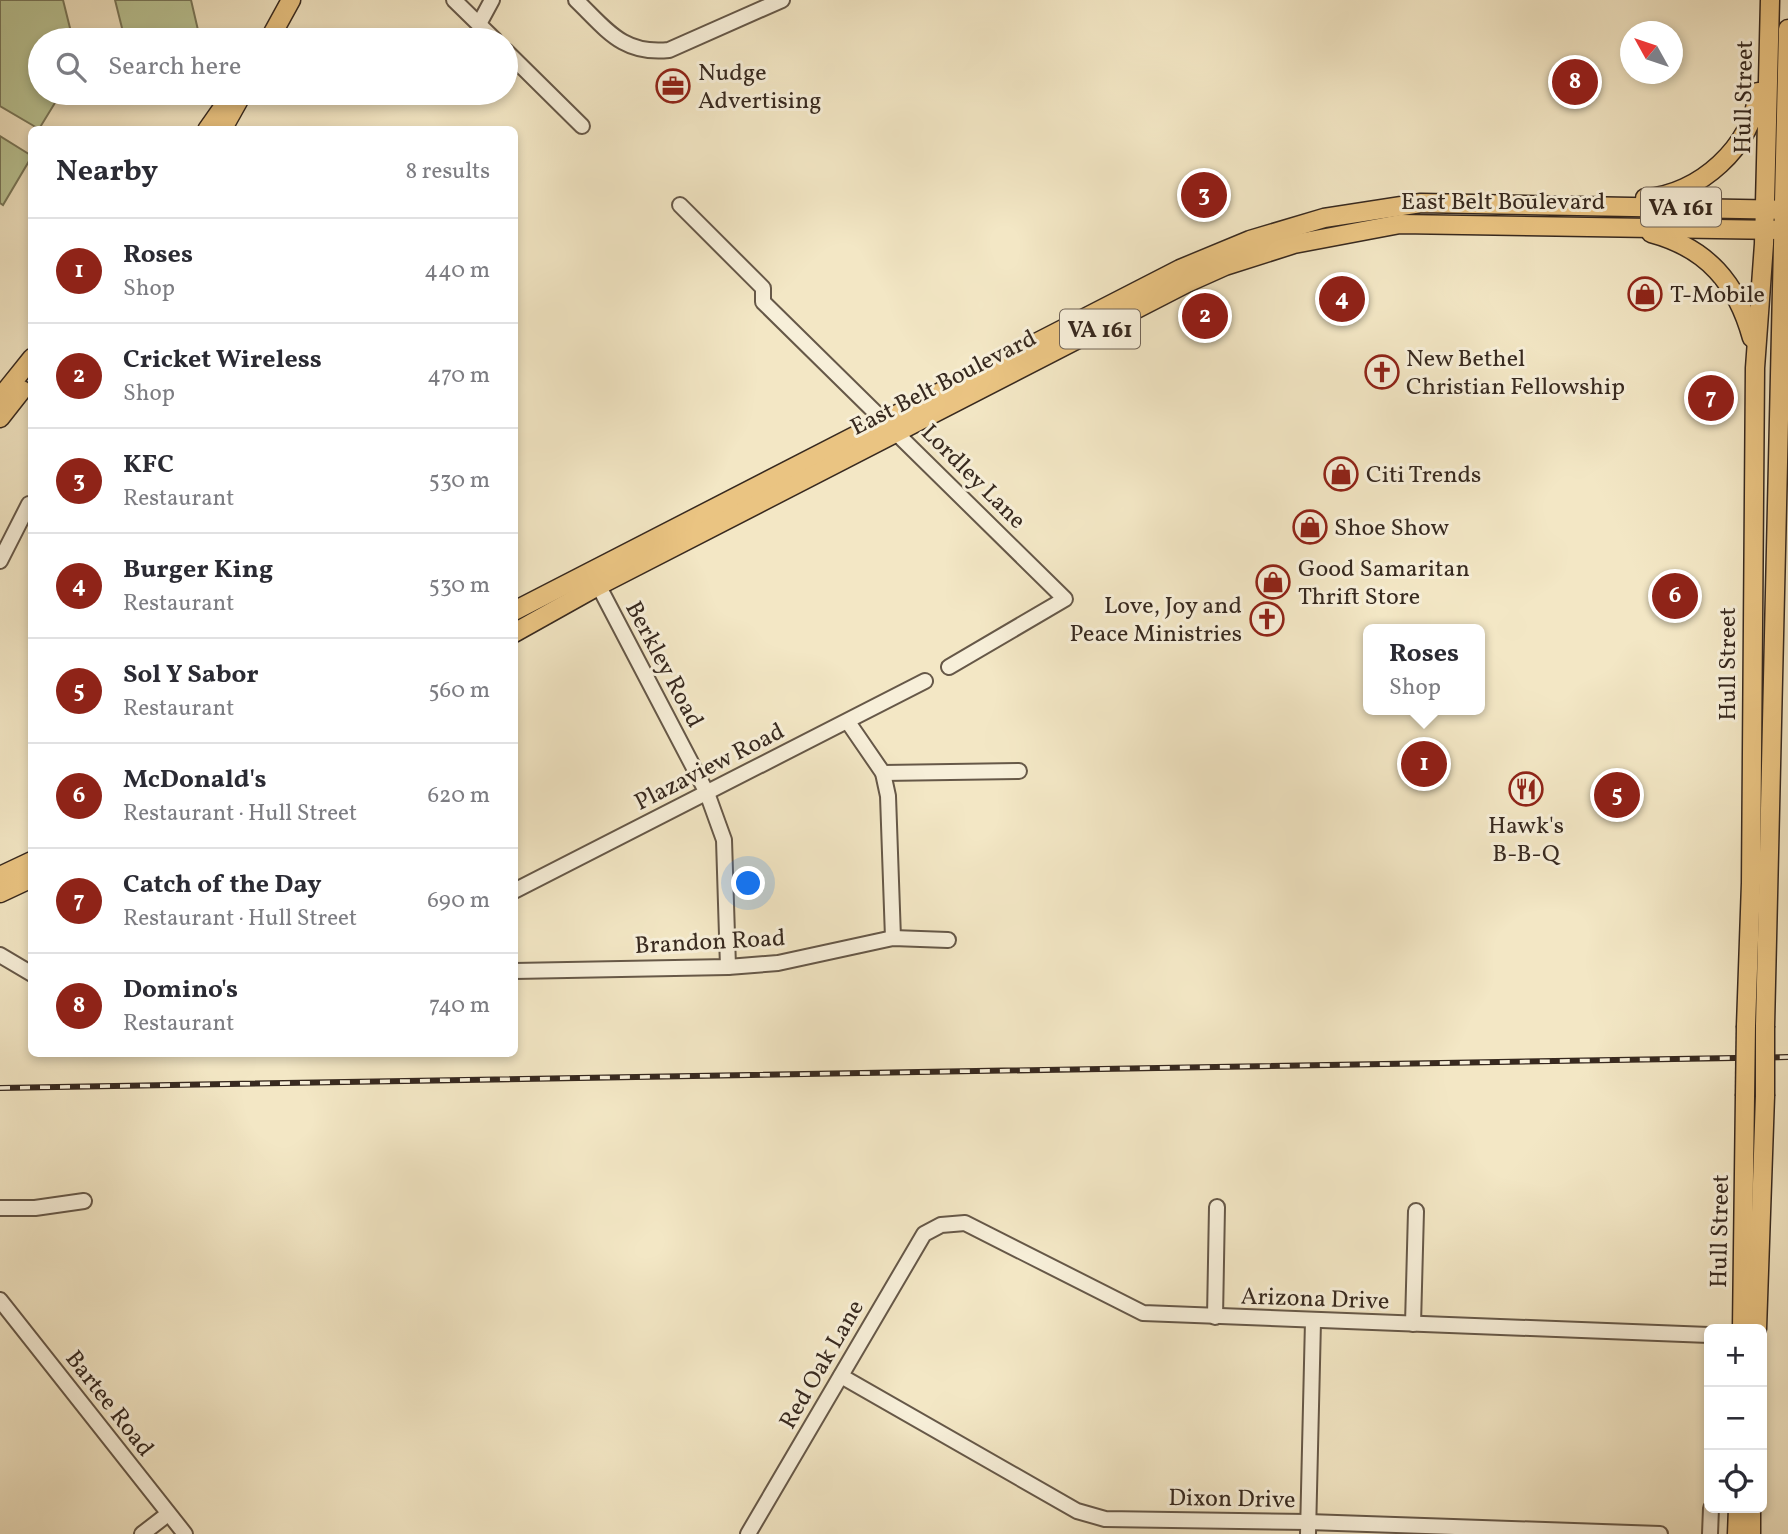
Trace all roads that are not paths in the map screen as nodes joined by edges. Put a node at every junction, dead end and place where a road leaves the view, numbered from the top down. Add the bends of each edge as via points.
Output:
1 (290, 0) edge
2 (454, 0) edge
3 (492, 0) edge
4 (576, 0) edge
5 (782, 0) edge
6 (1770, 0) edge
7 (1781, 0) edge
8 (479, 24) junction
9 (275, 28) edge
10 (483, 28) edge
11 (1788, 29) edge
12 (1768, 47) junction
13 (1788, 55) edge
14 (518, 63) edge
15 (1788, 83) edge
16 (225, 105) edge
17 (236, 105) edge
18 (210, 126) edge
19 (224, 126) edge
20 (582, 126) dead end
21 (680, 205) dead end
22 (1598, 205) junction
23 (1764, 210) junction
24 (1786, 210) edge
25 (1628, 226) junction
26 (1764, 229) junction
27 (1786, 230) edge
28 (1788, 341) edge
29 (1756, 352) junction
30 (28, 363) edge
31 (1784, 374) edge
32 (28, 383) edge
33 (0, 398) edge
34 (0, 418) edge
35 (882, 420) junction
36 (897, 432) junction
37 (1753, 492) junction
38 (28, 506) edge
39 (1782, 525) edge
40 (1751, 546) junction
41 (0, 561) edge
42 (1776, 577) junction
43 (594, 578) junction
44 (518, 609) edge
45 (518, 630) edge
46 (949, 667) dead end
47 (925, 681) dead end
48 (848, 722) junction
49 (1019, 771) dead end
50 (883, 774) junction
51 (707, 793) junction
52 (28, 862) edge
53 (0, 876) edge
54 (28, 880) edge
55 (518, 889) edge
56 (0, 892) edge
57 (893, 938) junction
58 (948, 940) dead end
59 (0, 955) edge
60 (728, 967) junction
61 (518, 971) edge
62 (28, 972) edge
63 (84, 1201) dead end
64 (1217, 1207) dead end
65 (0, 1208) edge
66 (1416, 1212) dead end
67 (941, 1225) joint
68 (0, 1300) edge
69 (1215, 1317) junction
70 (1313, 1321) junction
71 (1413, 1324) junction
72 (1742, 1324) edge
73 (1757, 1324) edge
74 (1704, 1335) edge
75 (841, 1376) junction
76 (1711, 1513) edge
77 (1738, 1513) edge
78 (1751, 1513) edge
79 (168, 1514) junction
80 (1308, 1528) edge
81 (142, 1534) edge
82 (184, 1534) edge
83 (748, 1534) edge
84 (1660, 1534) edge
85 (1710, 1534) edge
86 (1737, 1534) edge
87 (1751, 1534) edge

1 - 9 main road
2 - 8 street
3 - 8 street
4 - 5 street via 624,44 651,52 669,50
6 - 12 main road, Hull Street
7 - 13 main road
8 - 10 street
11 - 13 main road, Hull Street
12 - 22 main road via 1752,122 1721,161 1680,190
12 - 23 main road, Hull Street
13 - 15 main road, Hull Street
14 - 20 street
15 - 24 main road, Hull Street
16 - 18 main road
17 - 19 main road
21 - 35 street, Lordley Lane via 762,288 763,302
22 - 23 main road, East Belt Boulevard / VA 161
22 - 35 main road, East Belt Boulevard / VA 161 via 1421,202 1324,218 1274,232 1180,269
23 - 24 main road, East Belt Boulevard / VA 161
23 - 26 main road, Hull Street
24 - 27 main road, Hull Street
25 - 26 main road, East Belt Boulevard / VA 161
25 - 29 main road via 1685,245 1713,267 1742,304
25 - 36 main road, East Belt Boulevard / VA 161 via 1412,223 1294,244 1225,266
26 - 27 main road, East Belt Boulevard / VA 161
26 - 29 main road, Hull Street
27 - 31 main road, Hull Street
28 - 31 main road
29 - 37 main road, Hull Street
30 - 33 main road
31 - 39 main road, Hull Street
32 - 34 main road
35 - 36 street, Lordley Lane
35 - 43 main road, East Belt Boulevard / VA 161
36 - 43 main road, East Belt Boulevard / VA 161
36 - 46 street, Lordley Lane via 1065,599
37 - 39 main road via 1767,518
37 - 40 main road, Hull Street
38 - 41 street
39 - 42 main road, Hull Street
40 - 42 main road via 1766,559
40 - 72 main road, Hull Street, bridge via 1751,883
42 - 73 main road, Hull Street, bridge
43 - 44 main road, East Belt Boulevard / VA 161
43 - 45 main road, East Belt Boulevard / VA 161
43 - 51 street, Berkley Road
47 - 48 street, Plazaview Road
48 - 50 street
48 - 51 street, Plazaview Road
49 - 50 street
50 - 57 street via 891,817
51 - 55 street, Plazaview Road
51 - 60 street, Berkley Road via 724,840
52 - 53 main road
54 - 56 main road
57 - 58 street, Brandon Road
57 - 60 street, Brandon Road via 778,963
59 - 62 street
60 - 61 street, Brandon Road
63 - 65 street
64 - 69 street
66 - 71 street
67 - 69 street, Arizona Drive via 965,1223 1143,1313
67 - 75 street, Red Oak Lane via 924,1234
68 - 79 street, Bartee Road
69 - 70 street, Arizona Drive
70 - 71 street, Arizona Drive
70 - 80 street
71 - 74 street, Arizona Drive
75 - 80 street, Dixon Drive via 1091,1516
75 - 83 street, Red Oak Lane
76 - 85 street
77 - 86 main road
78 - 87 main road
79 - 81 street
79 - 82 street, Bartee Road
80 - 84 street, Dixon Drive

